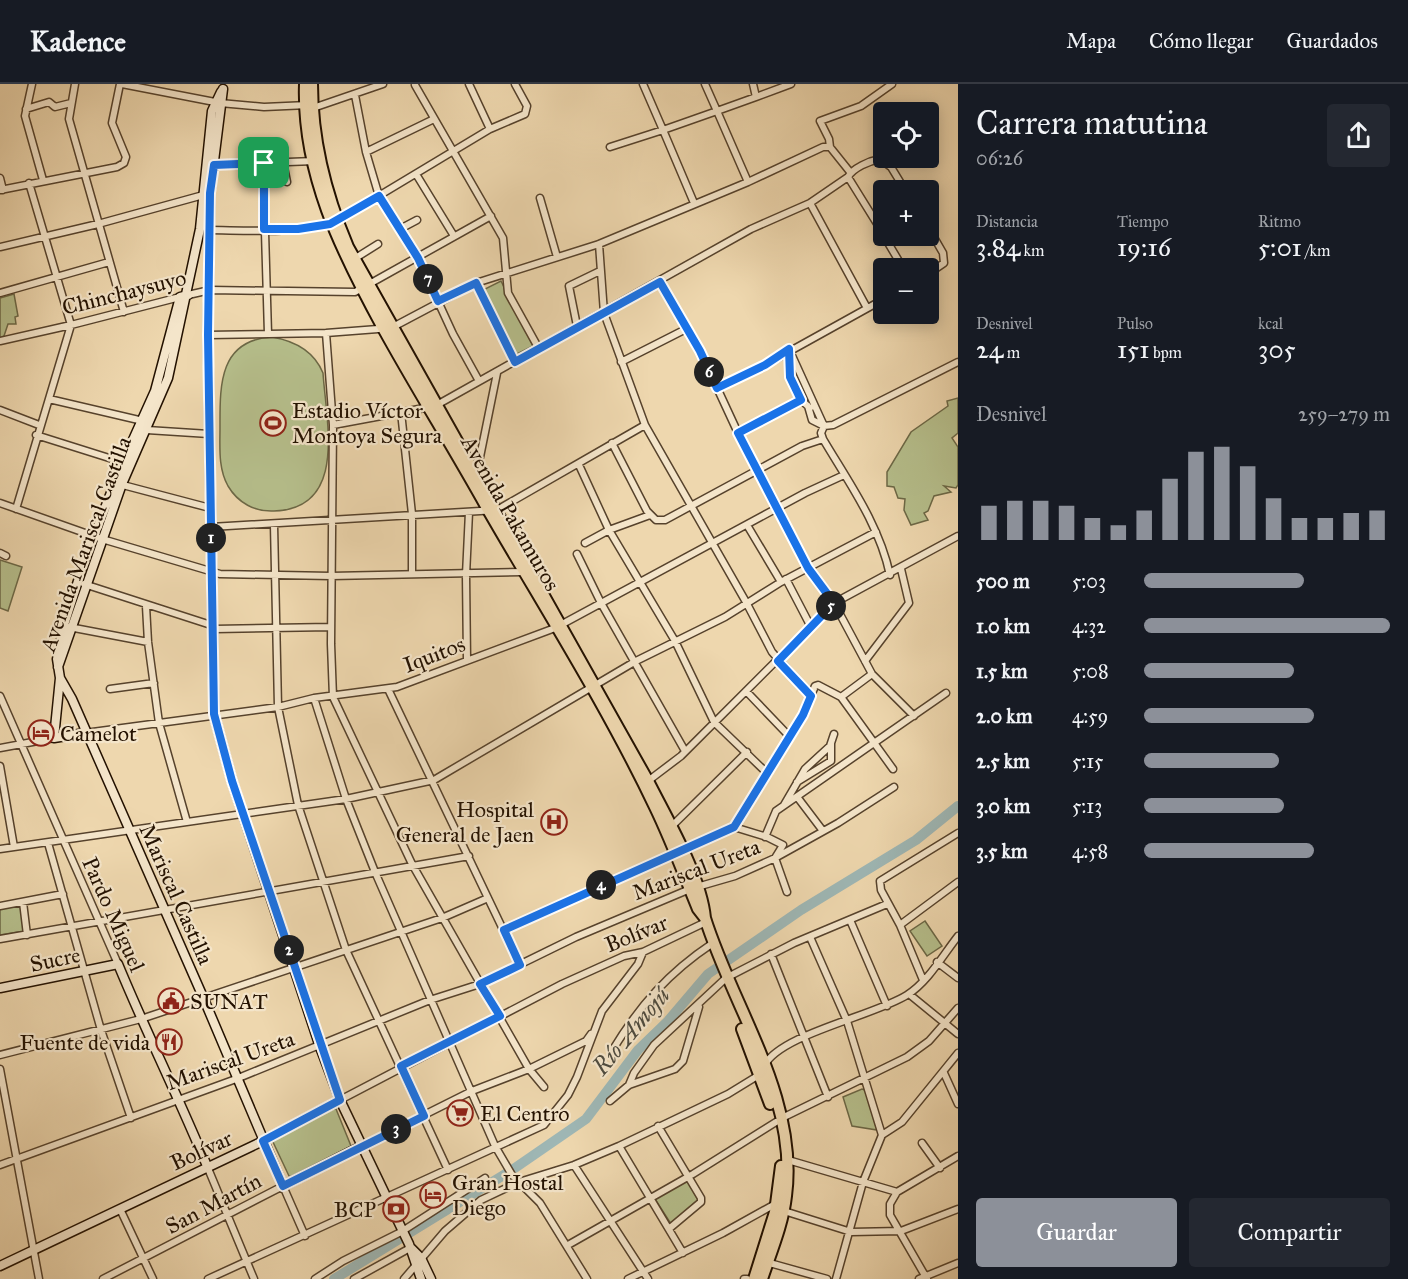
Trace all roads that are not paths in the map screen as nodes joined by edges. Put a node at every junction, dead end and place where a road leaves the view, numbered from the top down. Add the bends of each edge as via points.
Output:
1 (32, 84) edge
2 (75, 84) edge
3 (121, 84) edge
4 (305, 84) edge
5 (312, 84) edge
6 (383, 84) edge
7 (469, 84) edge
8 (515, 84) edge
9 (644, 84) edge
10 (705, 84) edge
11 (753, 84) edge
12 (792, 84) edge
13 (892, 84) edge
14 (414, 85) edge
15 (224, 86) edge
16 (162, 87) edge
17 (355, 95) junction
18 (756, 97) junction
19 (71, 103) junction
20 (217, 103) junction
21 (309, 106) junction
22 (26, 109) junction
23 (717, 111) junction
24 (434, 119) junction
25 (490, 129) junction
26 (663, 130) junction
27 (610, 147) dead end
28 (830, 147) junction
29 (366, 152) junction
30 (451, 152) junction
31 (315, 161) junction
32 (283, 162) junction
33 (264, 163) junction
34 (209, 165) junction
35 (84, 172) junction
36 (416, 174) junction
37 (849, 175) junction
38 (0, 178) edge
39 (43, 180) junction
40 (899, 180) edge
41 (287, 182) dead end
42 (748, 182) junction
43 (29, 183) junction
44 (2, 190) edge
45 (206, 194) junction
46 (379, 196) junction
47 (540, 198) dead end
48 (694, 203) junction
49 (810, 203) junction
50 (491, 216) junction
51 (873, 216) edge
52 (417, 220) dead end
53 (334, 223) junction
54 (98, 224) junction
55 (264, 229) junction
56 (400, 229) junction
57 (200, 230) junction
58 (210, 230) junction
59 (454, 236) junction
60 (45, 237) junction
61 (378, 244) dead end
62 (599, 244) junction
63 (939, 246) edge
64 (0, 247) edge
65 (557, 257) junction
66 (354, 258) junction
67 (418, 258) junction
68 (109, 261) junction
69 (939, 266) edge
70 (600, 271) junction
71 (507, 272) junction
72 (58, 278) junction
73 (660, 282) junction
74 (476, 283) junction
75 (364, 287) junction
76 (210, 290) junction
77 (267, 290) junction
78 (0, 293) edge
79 (184, 296) junction
80 (438, 301) junction
81 (873, 305) edge
82 (867, 308) junction
83 (124, 312) junction
84 (604, 313) junction
85 (71, 325) junction
86 (577, 326) junction
87 (387, 328) junction
88 (686, 329) junction
89 (326, 333) junction
90 (268, 334) junction
91 (208, 335) junction
92 (0, 340) edge
93 (538, 349) junction
94 (789, 349) junction
95 (515, 362) junction
96 (621, 362) junction
97 (958, 362) edge
98 (497, 373) junction
99 (479, 381) junction
100 (717, 388) junction
101 (49, 399) junction
102 (801, 400) junction
103 (808, 406) junction
104 (431, 407) junction
105 (0, 410) edge
106 (401, 412) junction
107 (817, 414) junction
108 (39, 425) junction
109 (333, 425) junction
110 (645, 425) junction
111 (145, 426) junction
112 (824, 426) junction
113 (738, 433) junction
114 (209, 434) junction
115 (36, 435) junction
116 (823, 439) junction
117 (612, 443) junction
118 (127, 463) junction
119 (579, 465) junction
120 (756, 470) junction
121 (474, 472) junction
122 (844, 475) junction
123 (118, 484) junction
124 (0, 503) edge
125 (692, 506) junction
126 (210, 508) junction
127 (777, 508) junction
128 (16, 509) junction
129 (493, 510) junction
130 (469, 512) junction
131 (412, 514) junction
132 (650, 515) junction
133 (333, 519) junction
134 (274, 525) junction
135 (747, 525) junction
136 (211, 527) junction
137 (609, 530) junction
138 (876, 532) junction
139 (958, 536) edge
140 (98, 537) junction
141 (585, 543) dead end
142 (713, 543) junction
143 (577, 554) dead end
144 (808, 568) junction
145 (901, 569) junction
146 (211, 572) junction
147 (523, 572) junction
148 (276, 574) junction
149 (412, 574) junction
150 (466, 574) junction
151 (890, 575) junction
152 (331, 576) junction
153 (783, 580) junction
154 (82, 583) junction
155 (640, 583) junction
156 (747, 602) junction
157 (601, 603) junction
158 (834, 603) junction
159 (146, 606) junction
160 (558, 626) junction
161 (68, 627) junction
162 (331, 627) junction
163 (811, 627) junction
164 (215, 628) junction
165 (276, 630) junction
166 (675, 641) junction
167 (148, 642) junction
168 (467, 660) junction
169 (865, 660) junction
170 (636, 661) junction
171 (778, 661) junction
172 (58, 667) joint
173 (872, 674) junction
174 (60, 678) junction
175 (154, 683) junction
176 (593, 687) junction
177 (110, 689) dead end
178 (388, 689) junction
179 (746, 691) junction
180 (946, 693) dead end
181 (0, 696) edge
182 (811, 696) junction
183 (333, 697) junction
184 (841, 697) junction
185 (315, 698) junction
186 (278, 707) junction
187 (214, 714) junction
188 (914, 716) junction
189 (714, 722) junction
190 (159, 723) junction
191 (85, 733) junction
192 (834, 734) dead end
193 (790, 737) junction
194 (54, 738) junction
195 (19, 743) junction
196 (831, 744) junction
197 (875, 744) junction
198 (0, 748) edge
199 (685, 751) junction
200 (747, 752) junction
201 (0, 766) edge
202 (893, 769) dead end
203 (768, 774) junction
204 (434, 780) junction
205 (648, 781) junction
206 (796, 782) junction
207 (894, 787) dead end
208 (380, 793) junction
209 (798, 798) junction
210 (346, 799) junction
211 (298, 805) junction
212 (782, 808) junction
213 (244, 814) junction
214 (187, 822) junction
215 (671, 827) junction
216 (734, 827) junction
217 (129, 829) junction
218 (823, 831) junction
219 (955, 834) edge
220 (765, 837) junction
221 (61, 840) junction
222 (48, 843) junction
223 (14, 847) junction
224 (0, 849) edge
225 (678, 850) junction
226 (469, 856) junction
227 (775, 858) junction
228 (412, 864) junction
229 (375, 872) junction
230 (323, 880) junction
231 (958, 882) edge
232 (693, 888) junction
233 (269, 891) junction
234 (787, 892) dead end
235 (63, 894) junction
236 (488, 898) junction
237 (23, 902) junction
238 (887, 904) junction
239 (0, 906) edge
240 (164, 909) junction
241 (442, 918) junction
242 (99, 920) junction
243 (705, 920) junction
244 (850, 920) junction
245 (900, 925) junction
246 (71, 927) junction
247 (504, 930) junction
248 (402, 931) junction
249 (27, 935) junction
250 (958, 936) edge
251 (810, 937) junction
252 (0, 939) edge
253 (714, 946) junction
254 (346, 950) junction
255 (643, 952) junction
256 (771, 954) junction
257 (937, 962) junction
258 (117, 964) junction
259 (520, 965) junction
260 (294, 966) junction
261 (86, 971) junction
262 (725, 975) junction
263 (958, 978) edge
264 (923, 980) junction
265 (480, 984) junction
266 (0, 988) edge
267 (909, 994) junction
268 (203, 996) junction
269 (707, 996) junction
270 (430, 1000) junction
271 (886, 1006) junction
272 (958, 1008) edge
273 (500, 1016) junction
274 (141, 1019) junction
275 (380, 1021) junction
276 (847, 1021) junction
277 (943, 1024) junction
278 (101, 1030) junction
279 (594, 1030) junction
280 (958, 1034) edge
281 (805, 1037) junction
282 (448, 1042) junction
283 (320, 1047) junction
284 (612, 1051) dead end
285 (958, 1053) edge
286 (0, 1055) edge
287 (401, 1066) junction
288 (0, 1069) edge
289 (529, 1069) junction
290 (762, 1070) junction
291 (944, 1072) junction
292 (236, 1079) junction
293 (866, 1079) junction
294 (629, 1085) junction
295 (544, 1087) dead end
296 (472, 1091) junction
297 (828, 1097) junction
298 (179, 1098) junction
299 (340, 1100) junction
300 (610, 1101) dead end
301 (958, 1104) edge
302 (424, 1116) junction
303 (131, 1118) junction
304 (779, 1120) junction
305 (658, 1126) junction
306 (882, 1135) junction
307 (263, 1141) junction
308 (922, 1143) dead end
309 (364, 1144) junction
310 (495, 1146) junction
311 (619, 1146) junction
312 (958, 1156) edge
313 (17, 1159) junction
314 (788, 1160) junction
315 (0, 1165) edge
316 (574, 1165) junction
317 (207, 1166) junction
318 (940, 1168) junction
319 (448, 1170) junction
320 (689, 1176) junction
321 (485, 1178) dead end
322 (519, 1182) junction
323 (863, 1182) junction
324 (283, 1186) junction
325 (897, 1192) junction
326 (650, 1197) junction
327 (386, 1199) junction
328 (780, 1207) junction
329 (120, 1209) junction
330 (958, 1209) edge
331 (226, 1217) junction
332 (609, 1221) junction
333 (670, 1228) junction
334 (901, 1231) junction
335 (851, 1232) junction
336 (402, 1233) junction
337 (305, 1236) junction
338 (568, 1245) junction
339 (410, 1246) junction
340 (33, 1251) junction
341 (683, 1253) junction
342 (421, 1258) junction
343 (143, 1259) junction
344 (247, 1262) junction
345 (763, 1262) junction
346 (958, 1263) edge
347 (0, 1266) edge
348 (415, 1267) junction
349 (643, 1272) junction
350 (924, 1278) edge
351 (39, 1279) edge
352 (103, 1279) edge
353 (153, 1279) edge
354 (208, 1279) edge
355 (254, 1279) edge
356 (315, 1279) edge
357 (354, 1279) edge
358 (404, 1279) edge
359 (421, 1279) edge
360 (431, 1279) edge
361 (587, 1279) edge
362 (628, 1279) edge
363 (648, 1279) edge
364 (754, 1279) edge
365 (762, 1279) edge
366 (827, 1279) edge
367 (836, 1279) edge

1 - 22 street
2 - 19 street
3 - 16 street
3 - 35 street via 112,123 126,160 117,167
4 - 21 highway, Avenida Pakamuros
5 - 21 highway, Avenida Pakamuros
6 - 17 street
7 - 25 street
8 - 25 street via 527,106 525,114
9 - 26 street
10 - 23 street
11 - 18 street
12 - 18 street
13 - 28 street via 861,106 820,121
14 - 24 street
15 - 20 street, Avenida Mariscal Castilla
16 - 20 street
17 - 21 street
17 - 29 street
18 - 23 street
19 - 22 street via 55,107 44,102
19 - 35 street via 69,119
20 - 21 street
20 - 34 street, Avenida Mariscal Castilla
21 - 31 highway, Avenida Pakamuros
22 - 39 street via 26,123
23 - 26 street
23 - 42 street
24 - 29 street
24 - 30 street
25 - 30 street
26 - 27 street
26 - 48 street
28 - 37 street
28 - 42 street
29 - 46 street
30 - 36 street
30 - 50 street
31 - 32 street
31 - 53 highway, Avenida Pakamuros
32 - 33 street
32 - 41 street
33 - 34 street
33 - 55 street
34 - 45 street, Avenida Mariscal Castilla
35 - 39 street
35 - 54 street
36 - 46 street
36 - 59 street
37 - 40 street via 880,159 891,166
37 - 49 street
37 - 51 street
38 - 44 street
39 - 43 street
42 - 48 street
43 - 44 street
43 - 60 street
45 - 54 street
45 - 57 street, Avenida Mariscal Castilla
45 - 58 street
46 - 53 street
46 - 56 street
47 - 65 street
48 - 62 street
49 - 73 street via 751,230
49 - 82 street
50 - 59 street, Chinchaysuyo
50 - 71 street via 504,242
52 - 56 street
53 - 55 street
53 - 66 highway, Avenida Pakamuros
53 - 75 highway, Avenida Pakamuros
54 - 60 street
54 - 68 street
55 - 58 street
55 - 77 street
56 - 67 street
57 - 58 street
57 - 79 street, Avenida Mariscal Castilla
58 - 76 street
59 - 67 street, Chinchaysuyo
60 - 64 street
60 - 72 street
61 - 66 street
62 - 65 street
62 - 70 street
63 - 69 street via 944,263
65 - 71 street
66 - 75 highway, Avenida Pakamuros
67 - 75 street, Chinchaysuyo
67 - 80 street
68 - 72 street
68 - 83 street
70 - 84 street
70 - 86 street via 569,286
71 - 74 street
71 - 93 street via 508,293
72 - 78 street
72 - 85 street
73 - 84 street
73 - 88 street
74 - 80 street
74 - 95 street
75 - 77 street, Chinchaysuyo via 355,292
75 - 87 highway, Avenida Pakamuros
76 - 77 street, Chinchaysuyo
76 - 79 street, Chinchaysuyo
76 - 91 street
77 - 90 street
79 - 83 street, Chinchaysuyo
79 - 111 street, Avenida Mariscal Castilla via 163,393
80 - 87 street
80 - 99 street
81 - 82 street
82 - 94 street
83 - 85 street, Chinchaysuyo
84 - 86 street
84 - 96 street
85 - 92 street, Chinchaysuyo
85 - 101 street
86 - 93 street
87 - 89 street
87 - 104 highway, Avenida Pakamuros
88 - 96 street
88 - 100 street
89 - 90 street
89 - 109 street
90 - 91 street
91 - 114 street
93 - 95 street
94 - 100 street
94 - 102 street via 790,377
94 - 107 street
95 - 98 street
96 - 110 street
97 - 112 street via 845,420
98 - 99 street
98 - 121 street
99 - 104 street
100 - 113 street
101 - 108 street
101 - 111 street
102 - 103 street
102 - 113 street
103 - 107 street
103 - 112 street via 812,420
104 - 106 street
104 - 121 highway, Avenida Pakamuros
104 - 129 highway, Avenida Pakamuros
105 - 108 street
106 - 109 street
106 - 131 street
107 - 112 street
108 - 115 street
109 - 133 street
110 - 117 street
110 - 125 street
111 - 114 street
111 - 118 street, Avenida Mariscal Castilla
112 - 116 street
113 - 120 street
114 - 126 street
115 - 118 street
115 - 128 street
116 - 120 street via 811,441
116 - 122 street
117 - 119 street
117 - 132 street
118 - 123 street, Avenida Mariscal Castilla
119 - 129 street
119 - 137 street
120 - 125 street
120 - 127 street
121 - 129 highway, Avenida Pakamuros
122 - 127 street, Iquitos
122 - 138 street
123 - 126 street
123 - 140 street, Avenida Mariscal Castilla
124 - 128 street
125 - 132 street via 665,520
125 - 142 street
126 - 136 street
127 - 135 street, Iquitos
127 - 144 street
128 - 140 street
129 - 130 street
129 - 147 highway, Avenida Pakamuros
129 - 160 highway, Avenida Pakamuros
130 - 131 street
130 - 150 street
131 - 133 street
131 - 149 street
132 - 137 street
133 - 134 street
133 - 152 street
134 - 136 street
134 - 148 street
135 - 142 street, Iquitos
135 - 153 street
136 - 146 street
137 - 141 street
137 - 155 street
138 - 144 street
138 - 151 street
139 - 145 street
140 - 146 street
140 - 154 street, Avenida Mariscal Castilla
142 - 155 street, Iquitos
142 - 156 street
143 - 157 street
144 - 153 street
144 - 158 street
145 - 151 street
145 - 169 street via 909,603
146 - 148 street
146 - 164 street
147 - 150 street
147 - 160 highway, Avenida Pakamuros
148 - 152 street
148 - 165 street
149 - 150 street
149 - 152 street
150 - 168 street
151 - 158 street
152 - 162 street
153 - 156 street
153 - 163 street
154 - 159 street
154 - 161 street, Avenida Mariscal Castilla
155 - 157 street, Iquitos
155 - 166 street
156 - 166 street
156 - 171 street
157 - 160 street, Iquitos
157 - 170 street
158 - 163 street
158 - 169 street
159 - 164 street
159 - 167 street
160 - 168 street, Iquitos
160 - 176 highway, Avenida Pakamuros
161 - 167 street
161 - 172 street, Avenida Mariscal Castilla
162 - 165 street
162 - 183 street
163 - 171 street
164 - 165 street
164 - 187 street
165 - 186 street
166 - 170 street
166 - 189 street
167 - 175 street
168 - 178 street, Iquitos
169 - 173 street
170 - 176 street
170 - 199 street
171 - 179 street
171 - 182 street
172 - 174 street, Mariscal Castilla
173 - 184 street
173 - 188 street
174 - 191 street, Mariscal Castilla
174 - 194 street
175 - 177 street
175 - 190 street
176 - 204 street
176 - 205 highway, Avenida Pakamuros
176 - 225 highway, Avenida Pakamuros
178 - 183 street, Iquitos
178 - 204 street
179 - 189 street
179 - 193 street
180 - 188 street
181 - 195 street, Pardo Miguel
182 - 184 street via 815,687 821,685
182 - 193 street
183 - 185 street, Iquitos
183 - 208 street
184 - 197 street
185 - 186 street, Iquitos
185 - 210 street
186 - 187 street, Iquitos
186 - 211 street
187 - 190 street, Iquitos
187 - 213 street
188 - 197 street
189 - 199 street
189 - 200 street
190 - 191 street, Iquitos
190 - 214 street
191 - 194 street, Iquitos
191 - 217 street, Mariscal Castilla
192 - 196 street
193 - 203 street
194 - 195 street, Iquitos
195 - 198 street, Iquitos
195 - 221 street, Pardo Miguel
196 - 206 street
196 - 206 street via 831,761
197 - 202 street
197 - 209 street
199 - 205 street
200 - 203 street
200 - 215 street
201 - 223 street
203 - 216 street
204 - 208 street
204 - 226 street
205 - 215 highway, Avenida Pakamuros
206 - 212 street
207 - 218 street, Mariscal Ureta
208 - 210 street
208 - 228 street
209 - 212 street
209 - 218 street
210 - 211 street
210 - 229 street
211 - 213 street
211 - 230 street
212 - 220 street via 776,811
213 - 214 street
213 - 233 street
214 - 217 street
215 - 225 highway, Avenida Pakamuros
216 - 220 street
216 - 225 street
217 - 221 street
217 - 240 street, Mariscal Castilla
218 - 227 street, Mariscal Ureta
219 - 238 street via 882,878 881,890
220 - 227 street via 783,845
221 - 222 street
221 - 242 street, Pardo Miguel
222 - 223 street
222 - 235 street
223 - 224 street
225 - 232 highway, Avenida Pakamuros
225 - 247 street
226 - 228 street
226 - 236 street
227 - 232 street, Mariscal Ureta via 735,876
227 - 234 street
228 - 229 street
228 - 241 street
229 - 230 street
229 - 248 street
230 - 233 street
230 - 254 street
231 - 245 street
232 - 243 highway, Avenida Pakamuros
232 - 259 street, Mariscal Ureta
233 - 240 street
233 - 260 street
235 - 237 street
235 - 246 street
236 - 241 street
236 - 247 street
237 - 239 street
237 - 249 street
238 - 244 street
238 - 245 street
240 - 242 street
240 - 268 street, Mariscal Castilla
241 - 248 street
241 - 265 street
242 - 246 street
242 - 258 street, Pardo Miguel
243 - 253 highway, Avenida Pakamuros
243 - 255 street, Bolívar
244 - 251 street
244 - 271 street
245 - 264 street
246 - 249 street
246 - 261 street
247 - 259 street
248 - 254 street
248 - 270 street
249 - 252 street
250 - 257 street
251 - 256 street
251 - 276 street
253 - 262 highway, Avenida Pakamuros
253 - 284 street via 680,966 651,995
254 - 260 street
254 - 275 street
255 - 273 street, Bolívar via 579,975
255 - 279 street via 602,1011
256 - 262 street
256 - 281 street
257 - 263 street
257 - 264 street
258 - 261 street, Sucre
258 - 274 street, Pardo Miguel
259 - 265 street, Mariscal Ureta
260 - 268 street
260 - 283 street
261 - 266 street, Sucre
261 - 278 street
262 - 269 street
262 - 290 highway, Avenida Pakamuros
264 - 267 street
265 - 270 street, Mariscal Ureta
265 - 273 street
267 - 271 street
267 - 277 street
268 - 274 street
268 - 292 street, Mariscal Castilla
269 - 294 street via 654,1045
269 - 294 street via 698,1009 683,1061 675,1069
270 - 275 street, Mariscal Ureta
270 - 282 street
271 - 276 street
272 - 277 street
273 - 282 street, Bolívar
273 - 289 street
274 - 278 street
274 - 298 street, Pardo Miguel
275 - 283 street, Mariscal Ureta
275 - 287 street
276 - 281 street
276 - 293 street
277 - 280 street
277 - 293 street via 907,1058
278 - 286 street
278 - 303 street
279 - 289 street, San Martín via 586,1041
279 - 310 street via 573,1086 545,1128
281 - 290 street via 770,1058
281 - 297 street
282 - 287 street, Bolívar
282 - 296 street
283 - 292 street, Mariscal Ureta
283 - 299 street
285 - 291 street
287 - 299 street, Bolívar
287 - 302 street
288 - 313 street
289 - 295 street
289 - 296 street, San Martín
290 - 304 highway, Avenida Pakamuros
290 - 305 street via 729,1094
291 - 301 street
291 - 306 street via 902,1122
292 - 298 street, Mariscal Ureta
292 - 307 street, Mariscal Castilla
293 - 297 street
293 - 306 street
294 - 300 street
296 - 302 street, San Martín
296 - 310 street
297 - 304 street
298 - 303 street, Mariscal Ureta
298 - 317 street, Pardo Miguel
299 - 307 street, Bolívar
299 - 309 street
302 - 309 street, San Martín
302 - 319 street
303 - 313 street, Mariscal Ureta
304 - 314 highway
304 - 320 street
304 - 328 highway
305 - 311 street
305 - 320 street
306 - 323 street
307 - 317 street, Bolívar
307 - 324 street, Mariscal Castilla
308 - 318 street
309 - 324 street, San Martín
309 - 327 street
310 - 319 street
310 - 322 street
311 - 316 street
311 - 326 street
312 - 318 street
313 - 315 street, Mariscal Ureta
313 - 340 street
314 - 323 street
314 - 328 highway
316 - 322 street
316 - 332 street
317 - 329 street, Bolívar
317 - 331 street, Pardo Miguel
318 - 325 street
319 - 327 street
320 - 326 street
320 - 333 street via 701,1202
321 - 336 street
322 - 338 street via 540,1203
322 - 342 street via 482,1200 445,1231
323 - 325 street
323 - 335 street
324 - 331 street, San Martín
324 - 337 street, Mariscal Castilla
325 - 334 street via 889,1210
326 - 332 street
326 - 333 street
327 - 336 street
327 - 337 street
328 - 335 street
328 - 341 street
328 - 345 highway
329 - 340 street, Bolívar
329 - 343 street
330 - 334 street
331 - 343 street, San Martín
331 - 344 street, Pardo Miguel
332 - 338 street
332 - 349 street
333 - 341 street
334 - 335 street
334 - 350 street
335 - 367 street
336 - 339 street
336 - 356 street
337 - 344 street
338 - 361 street
339 - 342 street
339 - 348 street
339 - 357 street
340 - 347 street, Bolívar
340 - 351 street
341 - 349 street
342 - 348 street
342 - 360 street
343 - 352 street, San Martín
343 - 353 street
344 - 354 street
344 - 355 street, Pardo Miguel
345 - 364 highway
345 - 365 highway
345 - 366 street
346 - 350 street
348 - 358 street
348 - 359 street
349 - 362 street
349 - 363 street

